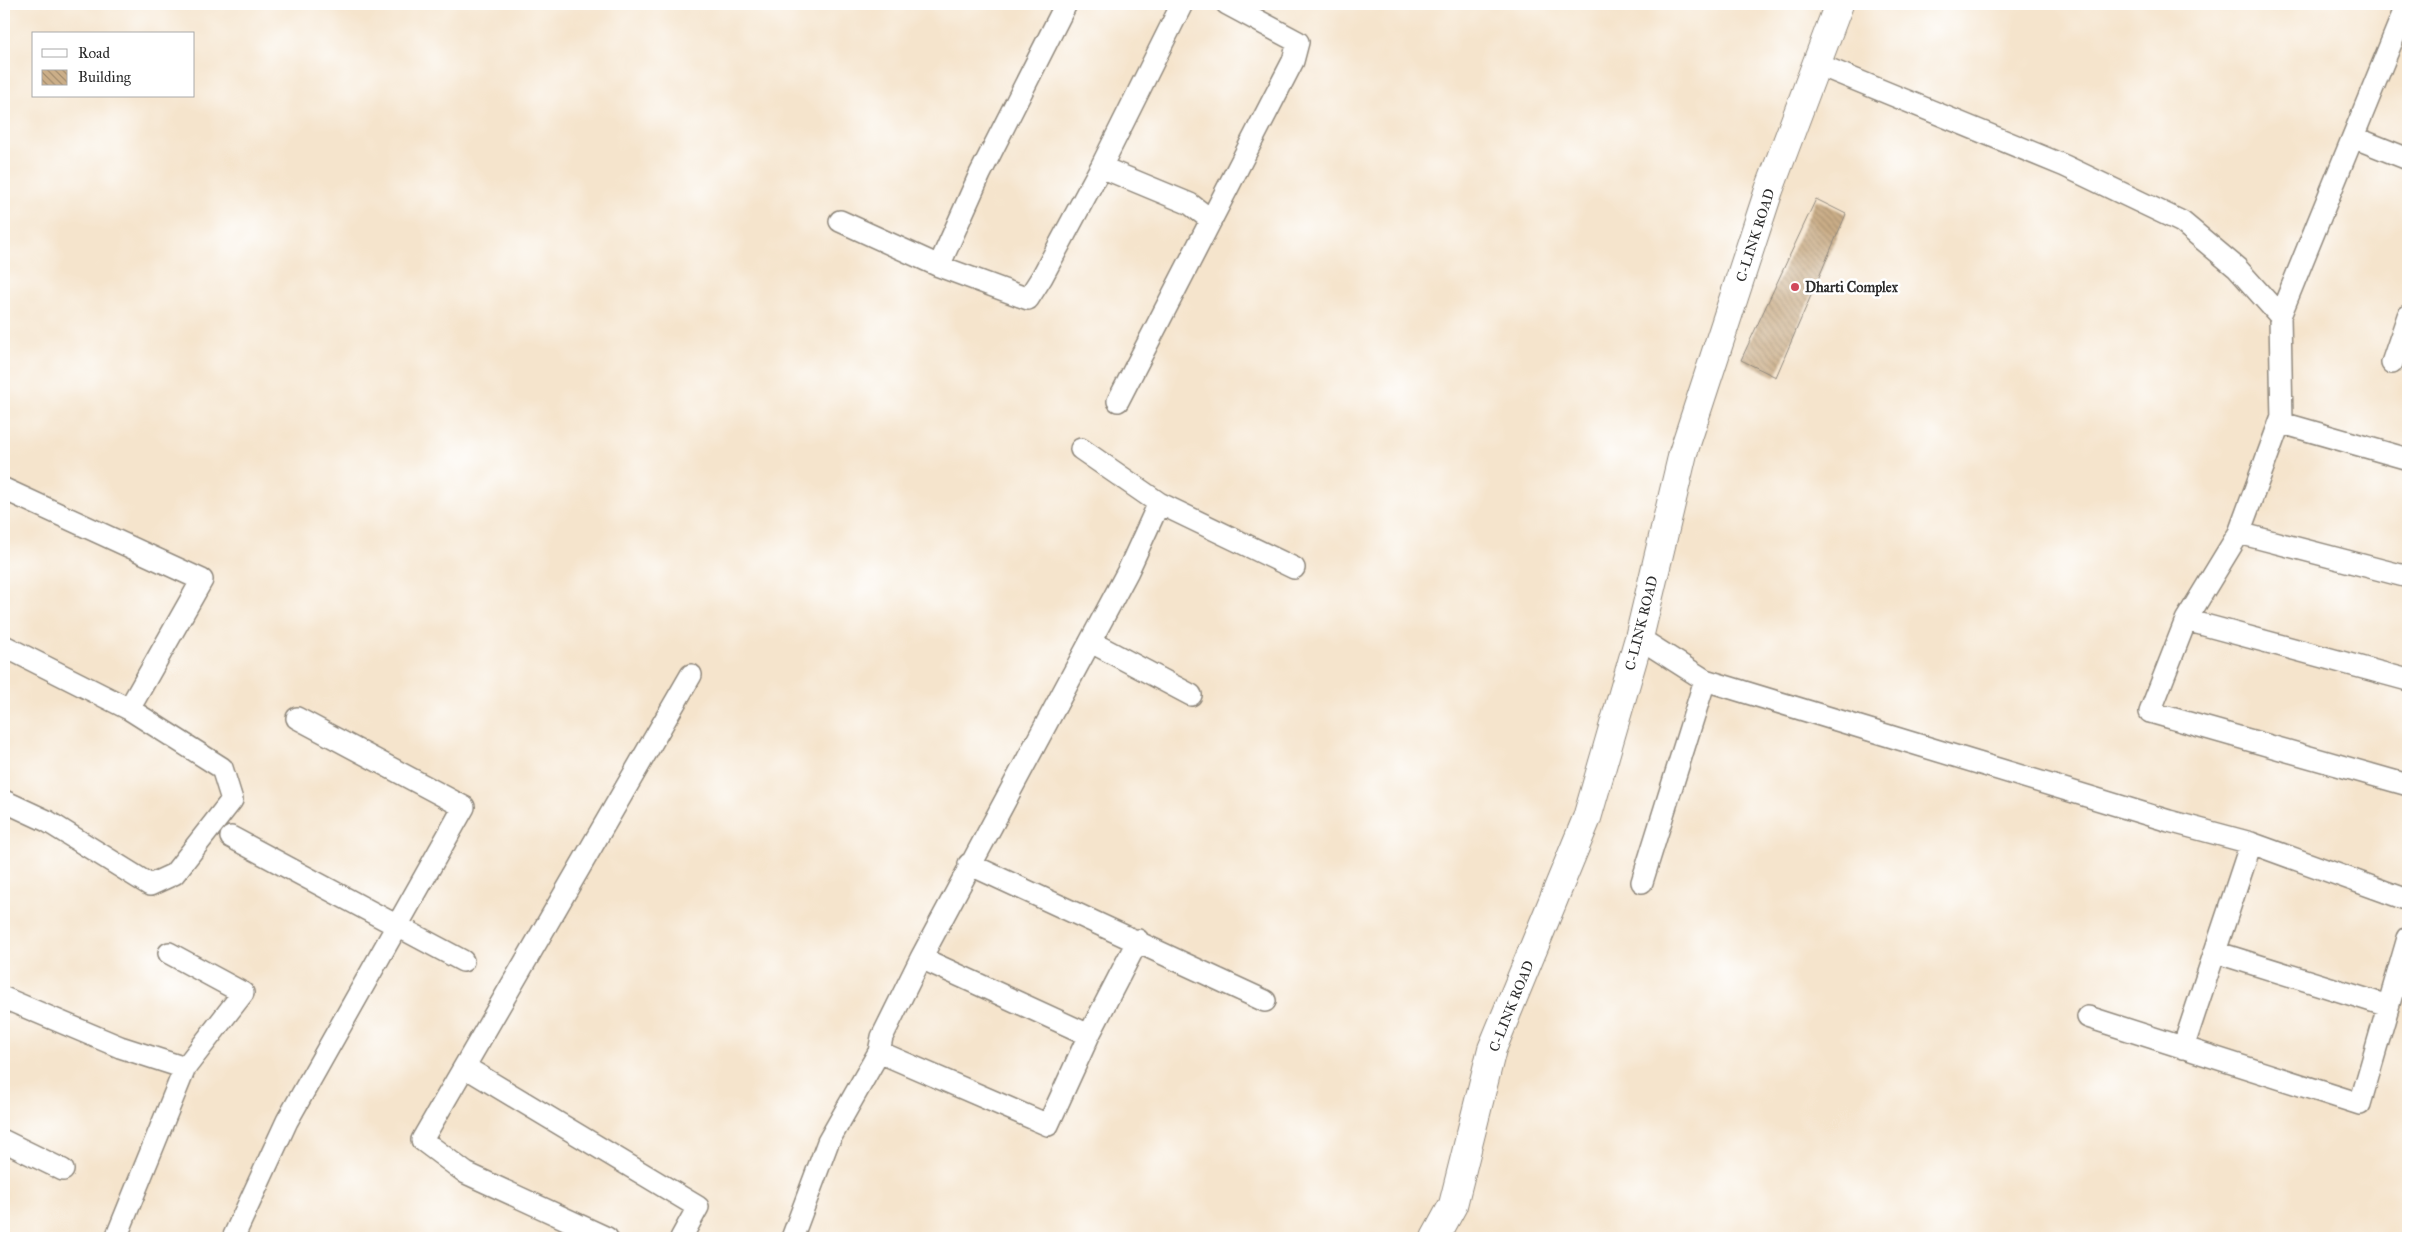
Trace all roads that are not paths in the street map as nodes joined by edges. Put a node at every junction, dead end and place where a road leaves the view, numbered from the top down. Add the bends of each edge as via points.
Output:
1 (1066, 4) edge
2 (1182, 4) edge
3 (1227, 4) edge
4 (1840, 4) edge
5 (2406, 4) edge
6 (1817, 64) junction
7 (2352, 137) junction
8 (2408, 159) edge
9 (1101, 167) junction
10 (1211, 220) junction
11 (840, 221) dead end
12 (939, 266) junction
13 (2280, 316) junction
14 (2408, 316) edge
15 (2392, 363) dead end
16 (1118, 401) dead end
17 (2282, 416) junction
18 (1081, 449) dead end
19 (2408, 459) edge
20 (4, 489) edge
21 (1160, 503) junction
22 (2239, 533) junction
23 (1294, 568) dead end
24 (2408, 576) edge
25 (2186, 620) junction
26 (1639, 638) junction
27 (1090, 642) junction
28 (4, 646) edge
29 (690, 675) dead end
30 (1705, 680) junction
31 (2408, 680) edge
32 (1191, 695) dead end
33 (129, 710) junction
34 (297, 718) dead end
35 (2408, 785) edge
36 (4, 801) edge
37 (231, 837) dead end
38 (2251, 843) junction
39 (969, 864) junction
40 (1642, 882) dead end
41 (2408, 900) edge
42 (397, 925) junction
43 (2408, 938) edge
44 (1138, 940) junction
45 (2215, 952) junction
46 (169, 953) dead end
47 (921, 958) junction
48 (463, 961) dead end
49 (4, 998) edge
50 (1265, 1001) dead end
51 (2388, 1006) junction
52 (2088, 1017) dead end
53 (1088, 1035) junction
54 (2183, 1048) junction
55 (879, 1052) junction
56 (465, 1067) junction
57 (185, 1068) junction
58 (4, 1141) edge
59 (63, 1170) dead end
60 (116, 1238) edge
61 (233, 1238) edge
62 (607, 1238) edge
63 (681, 1238) edge
64 (792, 1238) edge
65 (1435, 1238) edge

1 - 12 street via 980,174
2 - 9 street
3 - 10 street via 1298,42 1293,61
4 - 6 street, C-LINK ROAD
5 - 7 street
6 - 13 street via 2065,166 2182,222 2237,268
6 - 26 street, C-LINK ROAD via 1769,190 1683,453
7 - 8 street
7 - 13 street
9 - 10 street via 1190,204
9 - 12 street via 1028,299
10 - 16 street
11 - 12 street
13 - 17 street
14 - 15 street
17 - 19 street via 2282,423
17 - 22 street
18 - 21 street
20 - 33 street via 202,580
21 - 23 street
21 - 27 street
22 - 24 street
22 - 25 street
25 - 31 street
25 - 35 street via 2150,712
26 - 30 street
26 - 65 street, C-LINK ROAD via 1587,818 1492,1049 1453,1205
27 - 32 street
27 - 39 street
28 - 33 street
29 - 56 street
30 - 38 street
30 - 40 street
33 - 36 street via 222,768 232,800 174,874 150,885 47,821
34 - 42 street via 464,807
37 - 42 street
38 - 41 street
38 - 45 street
39 - 44 street
39 - 47 street
42 - 48 street
42 - 61 street via 287,1121
43 - 51 street
44 - 50 street
44 - 53 street
45 - 51 street
45 - 54 street
46 - 57 street via 243,993
47 - 53 street
47 - 55 street via 882,1037
49 - 57 street via 120,1047
51 - 54 street via 2360,1104
52 - 54 street
53 - 55 street via 1048,1125
55 - 64 street via 828,1142
56 - 62 street via 422,1140 466,1173
56 - 63 street via 698,1207
57 - 60 street
58 - 59 street

